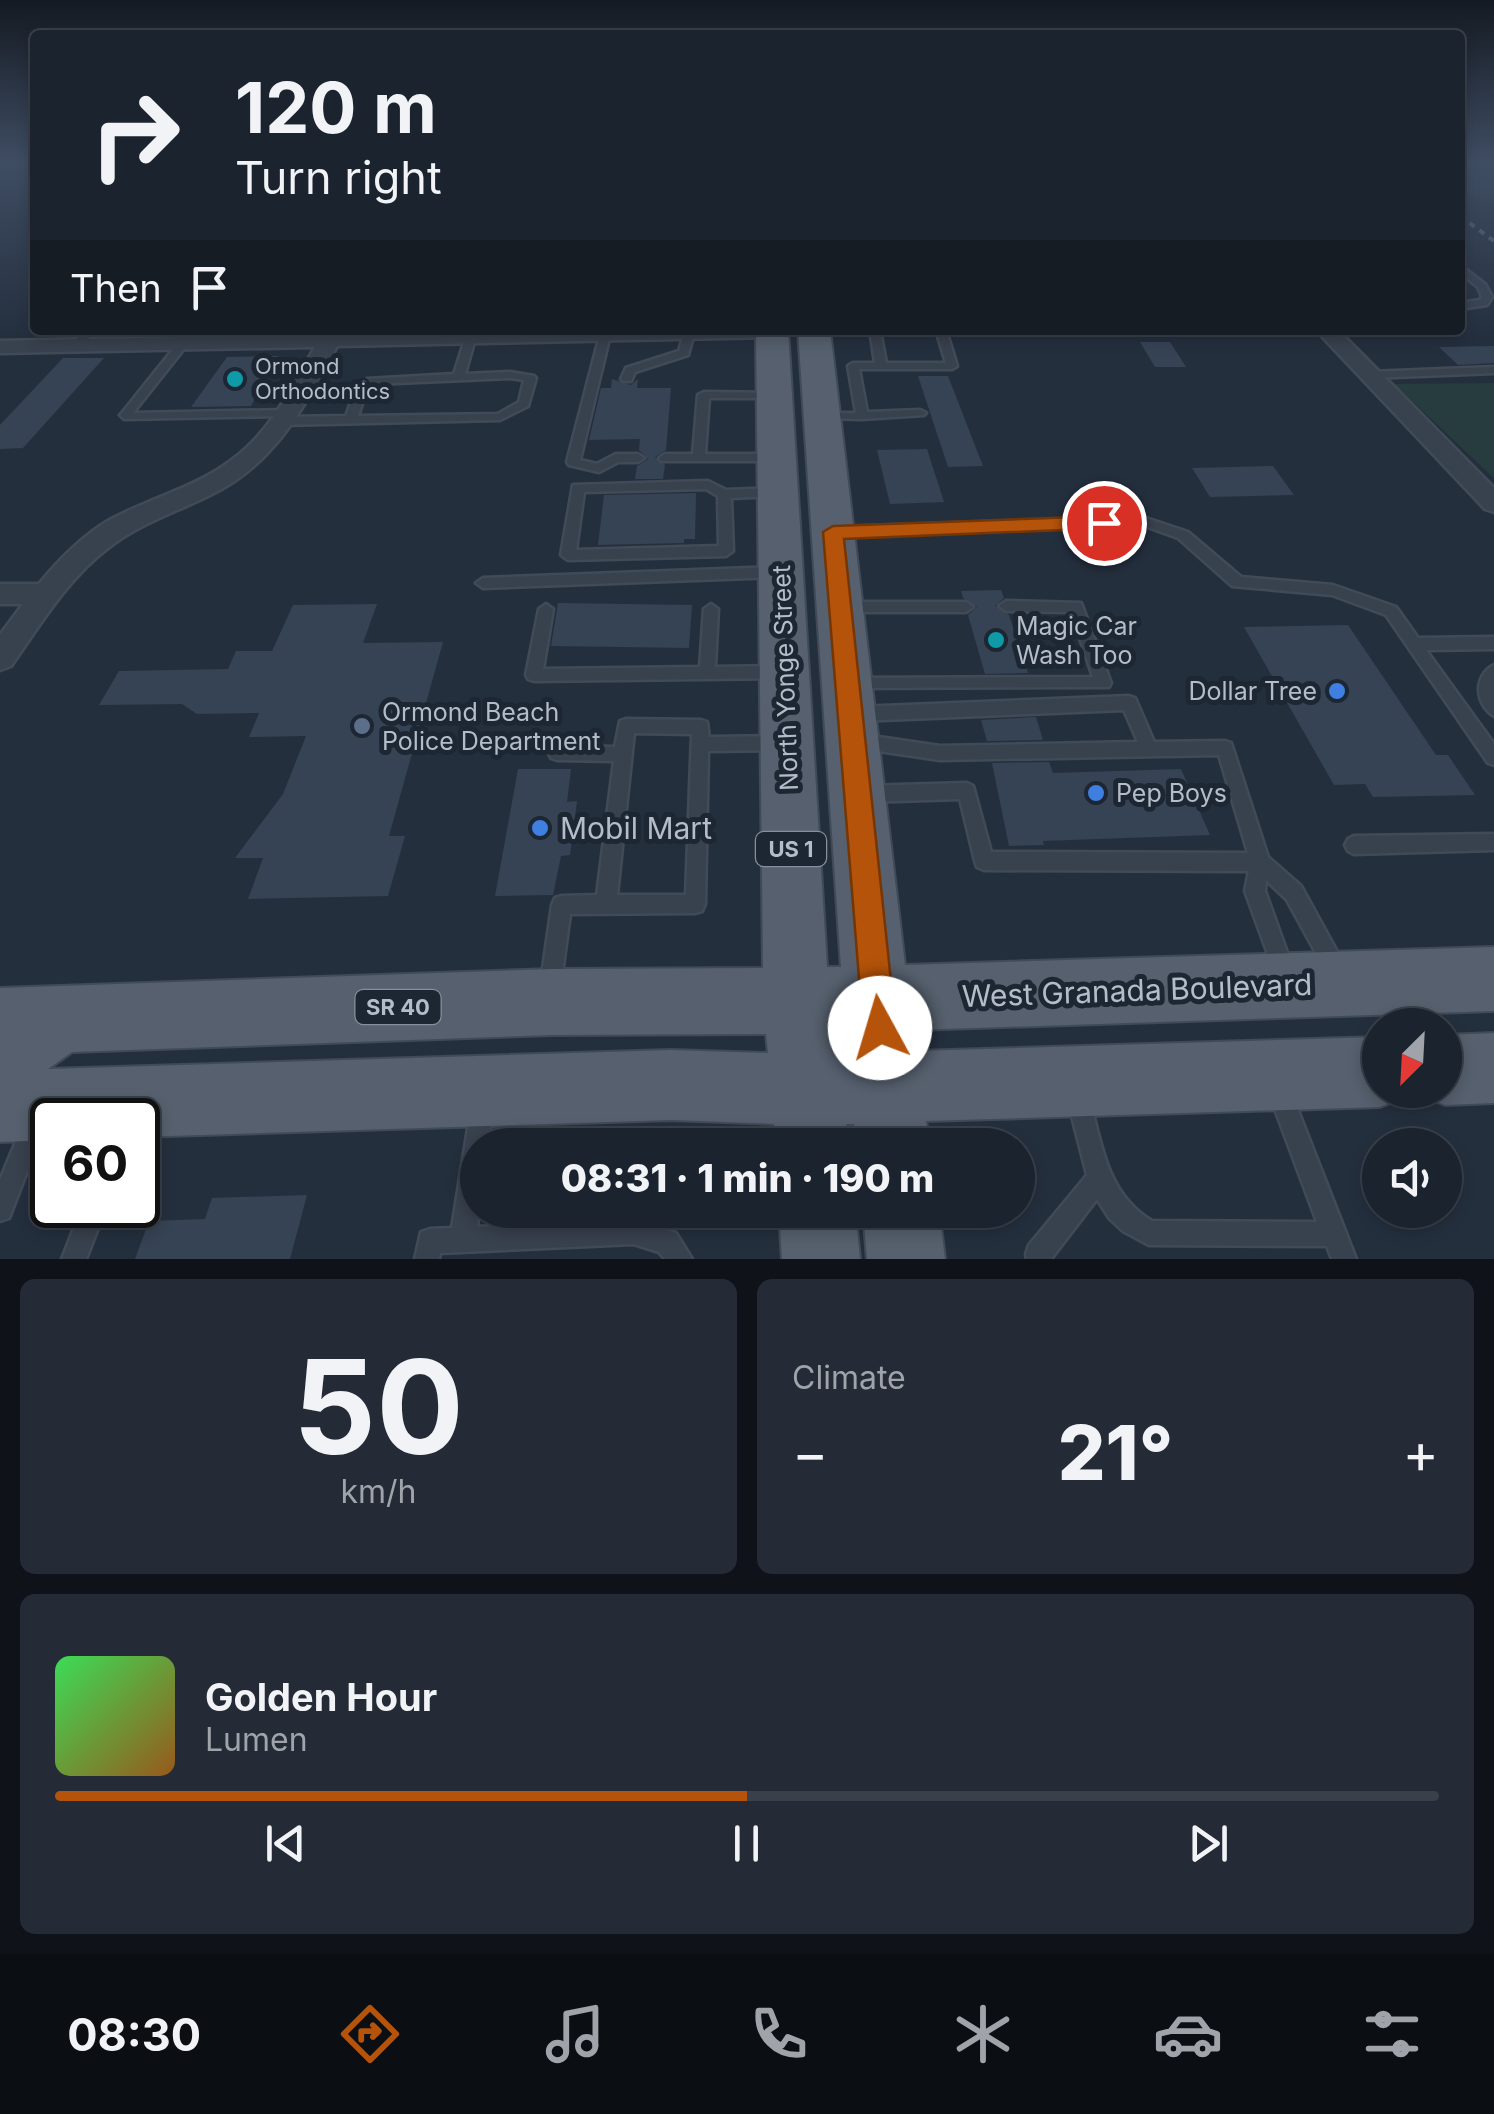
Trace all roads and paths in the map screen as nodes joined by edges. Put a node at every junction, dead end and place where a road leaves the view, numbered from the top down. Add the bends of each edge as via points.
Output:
1 (1465, 272) edge
2 (1465, 305) edge
3 (557, 335) edge
4 (614, 335) edge
5 (688, 335) edge
6 (772, 335) edge
7 (877, 335) edge
8 (943, 335) edge
9 (1331, 335) edge
10 (332, 336) edge
11 (84, 338) edge
12 (470, 338) junction
13 (182, 344) junction
14 (0, 347) edge
15 (828, 354) edge
16 (881, 366) junction
17 (1494, 370) edge
18 (1370, 375) junction
19 (459, 377) junction
20 (627, 379) dead end
21 (774, 395) junction
22 (920, 413) dead end
23 (842, 416) junction
24 (284, 417) junction
25 (351, 420) junction
26 (618, 440) dead end
27 (616, 458) junction
28 (638, 458) dead end
29 (665, 458) dead end
30 (699, 458) junction
31 (777, 475) junction
32 (724, 494) junction
33 (1494, 504) edge
34 (833, 532) junction
35 (639, 553) junction
36 (781, 572) junction
37 (637, 577) junction
38 (483, 583) dead end
39 (0, 594) edge
40 (47, 594) junction
41 (1006, 606) dead end
42 (839, 607) junction
43 (966, 607) dead end
44 (546, 609) dead end
45 (711, 609) dead end
46 (11, 630) edge
47 (1494, 642) edge
48 (1413, 644) junction
49 (0, 658) edge
50 (1494, 671) edge
51 (785, 672) junction
52 (707, 673) junction
53 (1494, 709) edge
54 (849, 713) junction
55 (789, 743) junction
56 (700, 744) junction
57 (1149, 749) junction
58 (557, 753) dead end
59 (623, 754) junction
60 (1494, 758) edge
61 (856, 794) junction
62 (1494, 842) edge
63 (1354, 845) dead end
64 (1260, 862) junction
65 (606, 904) junction
66 (1494, 979) edge
67 (1316, 984) junction
68 (876, 998) junction
69 (796, 1001) junction
70 (548, 1002) junction
71 (31, 1020) edge
72 (1494, 1068) edge
73 (1462, 1069) edge
74 (1362, 1073) edge
75 (1273, 1076) junction
76 (1074, 1081) junction
77 (14, 1091) edge
78 (485, 1091) junction
79 (55, 1098) edge
80 (160, 1109) edge
81 (890, 1116) edge
82 (809, 1118) edge
83 (1100, 1178) junction
84 (0, 1209) edge
85 (85, 1228) edge
86 (818, 1228) edge
87 (903, 1228) edge
88 (1334, 1234) junction
89 (463, 1239) junction
90 (74, 1259) edge
91 (427, 1259) edge
92 (680, 1259) edge
93 (821, 1259) edge
94 (906, 1259) edge
95 (1039, 1259) edge
96 (1344, 1259) edge

1 - 2 lane via 1488,297
3 - 12 street
4 - 27 lane via 573,462 599,468
5 - 20 lane via 684,353 637,366
6 - 21 main road, North Yonge Street / US 1
7 - 16 lane
8 - 16 lane via 952,366
9 - 18 street
10 - 12 street
10 - 13 street
10 - 24 street
11 - 13 street
11 - 14 street
12 - 19 lane
13 - 24 lane via 128,417
15 - 16 lane
15 - 23 main road, US 1
17 - 18 lane
18 - 33 street
19 - 25 lane via 372,381
19 - 25 lane via 530,378 524,404 500,417
21 - 30 lane via 704,395
21 - 31 main road, North Yonge Street / US 1
22 - 23 lane
23 - 34 main road, US 1
24 - 25 lane
24 - 40 street via 247,462 116,529
26 - 27 lane
27 - 28 lane
29 - 30 lane
30 - 31 lane
31 - 32 lane
31 - 36 main road, North Yonge Street / US 1
32 - 35 lane via 726,552
32 - 35 lane via 708,485 578,488 568,555
34 - 42 main road, US 1
34 - 48 lane via 1142,521 1184,535 1237,582 1333,590 1391,612
35 - 37 lane
36 - 37 lane
36 - 51 main road, North Yonge Street / US 1
37 - 38 lane
39 - 40 street
40 - 46 street
41 - 54 lane via 1076,606 1104,683
42 - 43 lane
42 - 54 main road, US 1
44 - 52 lane via 534,676
45 - 52 lane
46 - 49 street
47 - 48 lane
48 - 60 lane
50 - 53 lane via 1485,690
51 - 52 lane
51 - 55 main road, North Yonge Street / US 1
54 - 57 lane via 940,753
54 - 57 lane via 1129,703
54 - 61 main road, US 1
55 - 56 lane
55 - 69 main road, North Yonge Street / US 1
56 - 59 lane via 701,727 626,726
56 - 65 lane via 696,904
57 - 64 lane via 1225,748
58 - 59 lane
59 - 65 lane
61 - 64 lane via 967,791 984,861
61 - 68 main road, US 1
62 - 63 lane
64 - 67 lane via 1294,892
64 - 67 lane via 1255,891
65 - 70 lane via 562,905
66 - 67 main road, West Granada Boulevard / SR 40
67 - 68 main road, West Granada Boulevard / SR 40
68 - 69 main road, West Granada Boulevard / SR 40
68 - 81 main road, US 1
69 - 70 main road, West Granada Boulevard / SR 40
69 - 82 main road, North Yonge Street / US 1
70 - 71 main road, West Granada Boulevard / SR 40
71 - 77 main road
72 - 73 main road
74 - 75 main road
75 - 76 main road
75 - 88 lane
76 - 81 main road
76 - 83 lane
77 - 79 main road
77 - 84 lane
78 - 80 main road
78 - 82 main road via 671,1085
78 - 89 lane
81 - 82 main road
83 - 88 lane via 1116,1210 1149,1233
83 - 95 lane
85 - 90 lane
86 - 93 main road
87 - 94 main road
88 - 96 lane
89 - 91 lane via 430,1241
89 - 92 lane via 634,1232 667,1242

